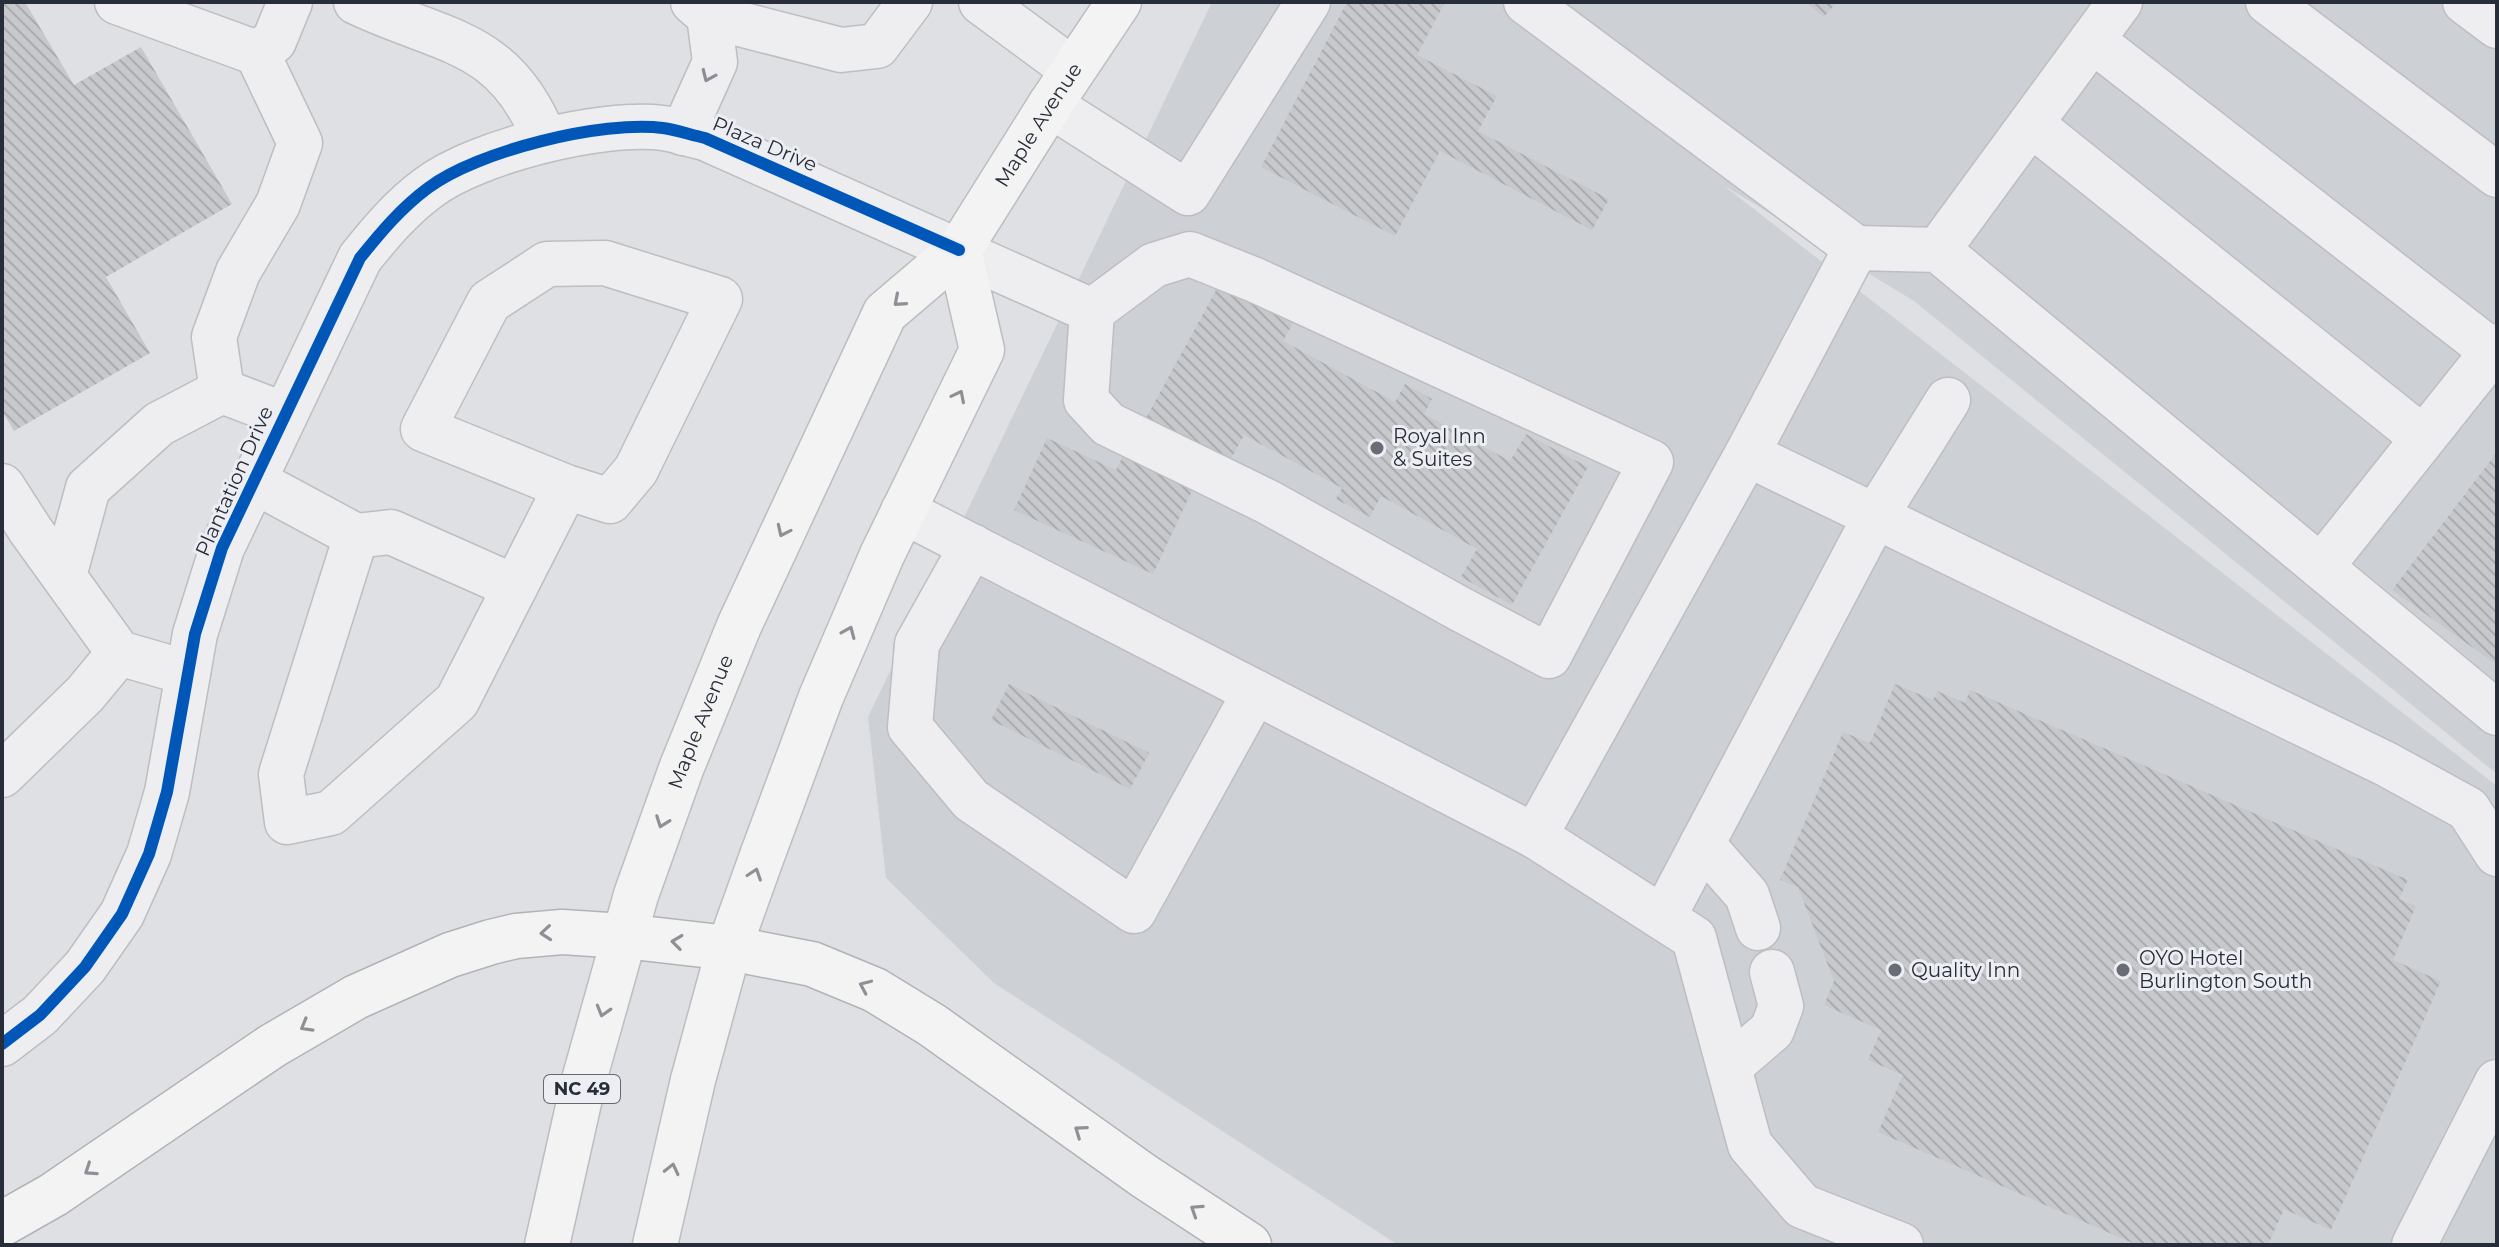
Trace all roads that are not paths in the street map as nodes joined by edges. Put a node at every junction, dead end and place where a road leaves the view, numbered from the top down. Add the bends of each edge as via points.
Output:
1 (117, 2) edge
2 (290, 2) edge
3 (356, 2) edge
4 (910, 2) edge
5 (981, 2) edge
6 (1119, 2) edge
7 (1308, 2) edge
8 (1526, 2) edge
9 (2120, 2) edge
10 (2268, 2) edge
11 (2465, 2) edge
12 (701, 9) edge
13 (441, 17) edge
14 (2497, 26) edge
15 (2092, 40) junction
16 (257, 53) junction
17 (1062, 87) junction
18 (2031, 124) junction
19 (683, 133) junction
20 (545, 140) junction
21 (2497, 175) edge
22 (1856, 248) junction
23 (959, 250) junction
24 (1938, 250) junction
25 (1092, 311) junction
26 (2495, 349) edge
27 (222, 391) junction
28 (1948, 400) dead end
29 (285, 415) junction
30 (2423, 438) junction
31 (1747, 454) junction
32 (254, 481) junction
33 (2, 486) edge
34 (566, 487) junction
35 (903, 511) junction
36 (1875, 517) junction
37 (356, 536) junction
38 (972, 546) junction
39 (2321, 567) junction
40 (64, 576) junction
41 (515, 587) junction
42 (119, 653) junction
43 (188, 673) junction
44 (1255, 692) junction
45 (2497, 713) edge
46 (2, 775) edge
47 (1535, 836) junction
48 (1702, 844) junction
49 (2497, 854) edge
50 (1663, 918) junction
51 (1758, 928) dead end
52 (624, 936) junction
53 (729, 948) junction
54 (1772, 972) dead end
55 (2, 1044) edge
56 (1729, 1067) junction
57 (2497, 1082) edge
58 (2, 1224) edge
59 (547, 1245) edge
60 (655, 1245) edge
61 (1249, 1245) edge
62 (1901, 1245) edge
63 (2414, 1245) edge

1 - 16 street
2 - 16 street via 274,41
3 - 13 street
4 - 12 street via 877,46 841,50
5 - 17 street
6 - 17 main road, Maple Avenue / NC 49
7 - 17 street via 1188,193
8 - 22 street
9 - 15 street
10 - 21 street
11 - 14 street
12 -> 19 street via 715,62
13 - 20 street via 455,40 514,83
15 - 18 street
15 - 26 street
16 - 27 street via 300,143 278,204 238,272 214,337
17 - 23 main road, Maple Avenue / NC 49
18 - 24 street
18 - 30 street
19 - 20 street, Plaza Drive via 618,128
19 - 23 street, Plaza Drive
20 - 29 street, Plantation Drive via 475,162 430,186 391,218 360,258
22 - 24 street
22 - 31 street
23 - 25 street, Plaza Drive
35 -> 23 main road via 982,350
23 -> 52 main road, Maple Avenue / NC 49 via 885,313 734,637 676,783
24 - 39 street
25 - 25 street via 1086,400 1108,424 1268,502 1549,656 1651,462 1190,254 1154,265
26 - 30 street
27 - 29 street
27 - 40 street via 159,424 88,488
28 - 36 street
29 - 32 street, Plantation Drive
30 - 39 street
31 - 36 street
31 - 47 street
32 - 37 street
32 - 43 street, Plantation Drive via 222,548
33 - 40 street
34 - 34 street via 610,501 636,470 720,299 605,263 576,263 547,264 489,302 423,429
34 - 41 street
35 - 38 street
53 -> 35 main road via 821,697
36 - 48 street
36 - 49 street via 2386,764 2468,809
37 - 41 street via 391,532
37 - 41 street via 281,774 287,822 331,813 457,701
38 - 44 street
38 - 44 street via 917,644 910,727 971,800 1134,911
39 - 45 street
40 - 42 street
42 - 43 street
42 - 46 street
43 - 55 street, Plantation Drive via 167,792 149,854 122,914 85,967 40,1015
44 - 47 street
47 - 50 street
48 - 50 street
48 - 51 street via 1747,895
50 - 56 street via 1694,938
53 -> 52 main road
52 -> 58 main road via 516,936 450,955 356,997 272,1046
52 -> 59 main road, Maple Avenue / NC 49
60 -> 53 main road
61 -> 53 main road via 875,990 812,964
54 - 56 street via 1781,1006 1772,1030
56 - 62 street via 1750,1145 1802,1206
57 - 63 street

